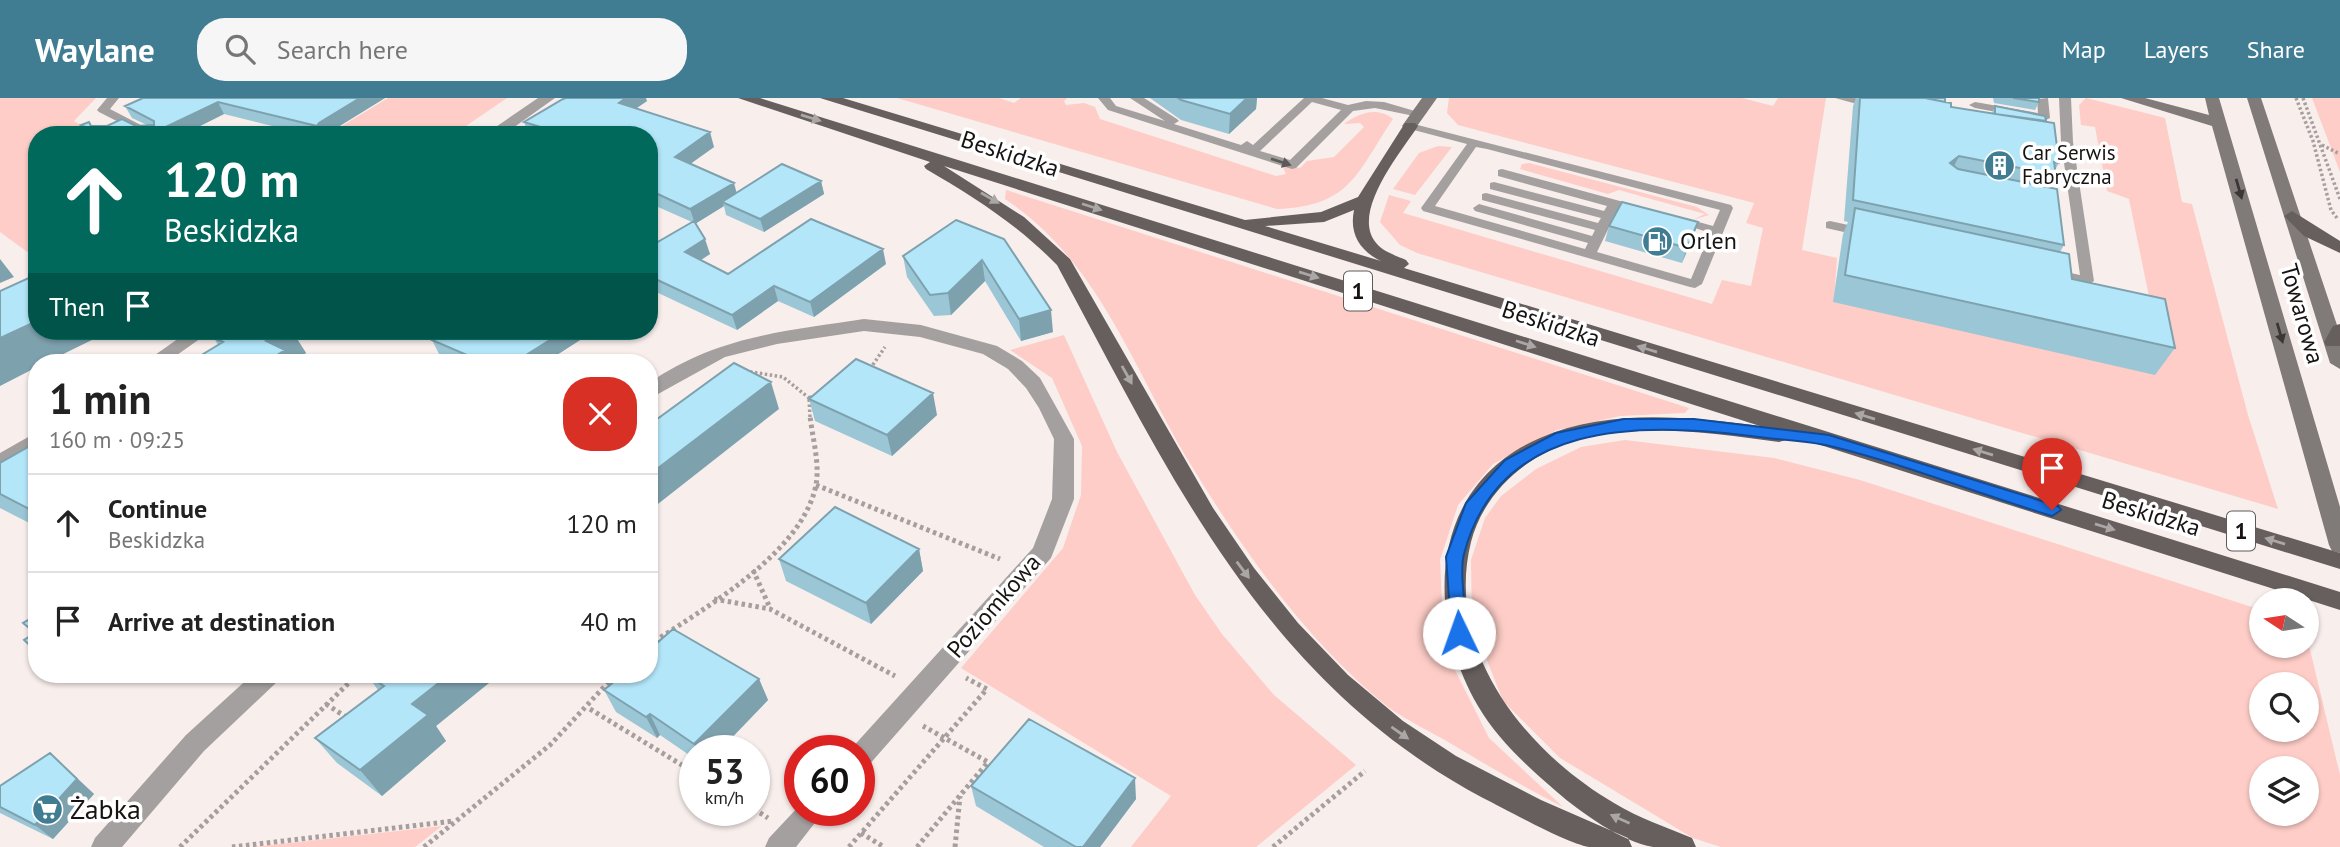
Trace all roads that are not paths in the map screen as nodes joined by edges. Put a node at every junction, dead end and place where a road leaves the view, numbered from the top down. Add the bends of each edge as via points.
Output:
1 (113, 98) edge
2 (548, 98) edge
3 (745, 98) edge
4 (827, 98) edge
5 (1104, 98) edge
6 (1136, 98) edge
7 (1310, 98) edge
8 (1430, 98) edge
9 (1841, 98) edge
10 (2128, 98) edge
11 (2212, 98) edge
12 (2254, 98) edge
13 (2040, 99) edge
14 (2064, 100) edge
15 (1975, 106) edge
16 (1349, 109) junction
17 (1894, 109) edge
18 (1415, 120) junction
19 (130, 123) junction
20 (2220, 123) junction
21 (1174, 125) junction
22 (124, 126) edge
23 (136, 126) edge
24 (506, 126) edge
25 (887, 142) junction
26 (1474, 142) junction
27 (1491, 146) junction
28 (1252, 152) junction
29 (1502, 173) junction
30 (1486, 197) junction
31 (1362, 201) junction
32 (1608, 216) junction
33 (2292, 216) junction
34 (1471, 221) junction
35 (1233, 222) junction
36 (1830, 225) dead end
37 (1717, 231) junction
38 (1884, 237) edge
39 (1595, 241) junction
40 (2340, 248) edge
41 (1589, 254) junction
42 (2033, 269) edge
43 (1433, 283) junction
44 (2336, 336) edge
45 (188, 340) edge
46 (167, 354) edge
47 (2340, 363) edge
48 (658, 387) edge
49 (1829, 441) junction
50 (28, 445) edge
51 (0, 463) edge
52 (2340, 545) edge
53 (2340, 561) edge
54 (2340, 601) edge
55 (259, 683) edge
56 (875, 740) edge
57 (798, 826) edge
58 (106, 847) edge
59 (779, 847) edge
60 (1618, 847) edge
61 (1682, 847) edge

1 - 19 lane via 103,110
2 - 24 street
3 -> 25 main road, Beskidzka / 1
4 - 35 main road, Beskidzka / 1
5 - 21 lane via 1112,108
6 - 21 lane
7 - 16 lane
7 - 28 lane
8 - 18 main road
9 - 17 lane
10 - 20 main road
11 - 20 main road, Towarowa
12 - 33 main road
13 - 14 lane
13 - 15 lane via 2044,118
14 - 42 lane via 2060,141 2087,281
16 - 18 lane via 1376,102
28 -> 16 lane via 1292,166
18 - 26 lane
18 - 31 main road
19 - 22 lane
19 - 23 lane
20 -> 52 main road, Towarowa
21 - 28 lane
25 -> 49 main road, Beskidzka / 1
25 -> 60 main road via 997,202 1035,231 1064,262 1214,530 1265,600 1330,675 1395,729 1466,776
26 - 27 lane
26 - 34 lane via 1427,208
27 - 29 lane via 1506,166
27 - 37 lane via 1727,208
29 - 30 lane
29 - 32 lane
30 - 32 lane
30 - 34 lane
30 - 39 lane
31 - 35 main road via 1324,217
31 - 43 main road via 1360,227 1370,247
32 - 37 lane via 1659,215
32 - 39 lane
33 - 40 main road
33 - 44 main road
34 - 41 lane
35 - 43 main road, Beskidzka / 1
36 - 38 lane
37 - 41 lane via 1695,284
39 - 41 lane
53 -> 43 main road, Beskidzka / 1
44 - 47 main road
45 - 46 street
48 - 56 street, Poziomkowa via 719,352 864,325 951,337 990,350 1015,365 1049,408 1064,439 1063,499 1043,552
49 -> 54 main road, Beskidzka / 1
61 -> 49 main road via 1604,812 1565,783 1487,700 1459,633 1454,557 1471,507 1511,464 1562,437 1624,424 1694,424
50 - 51 street
55 - 58 street via 195,743
57 - 59 street

